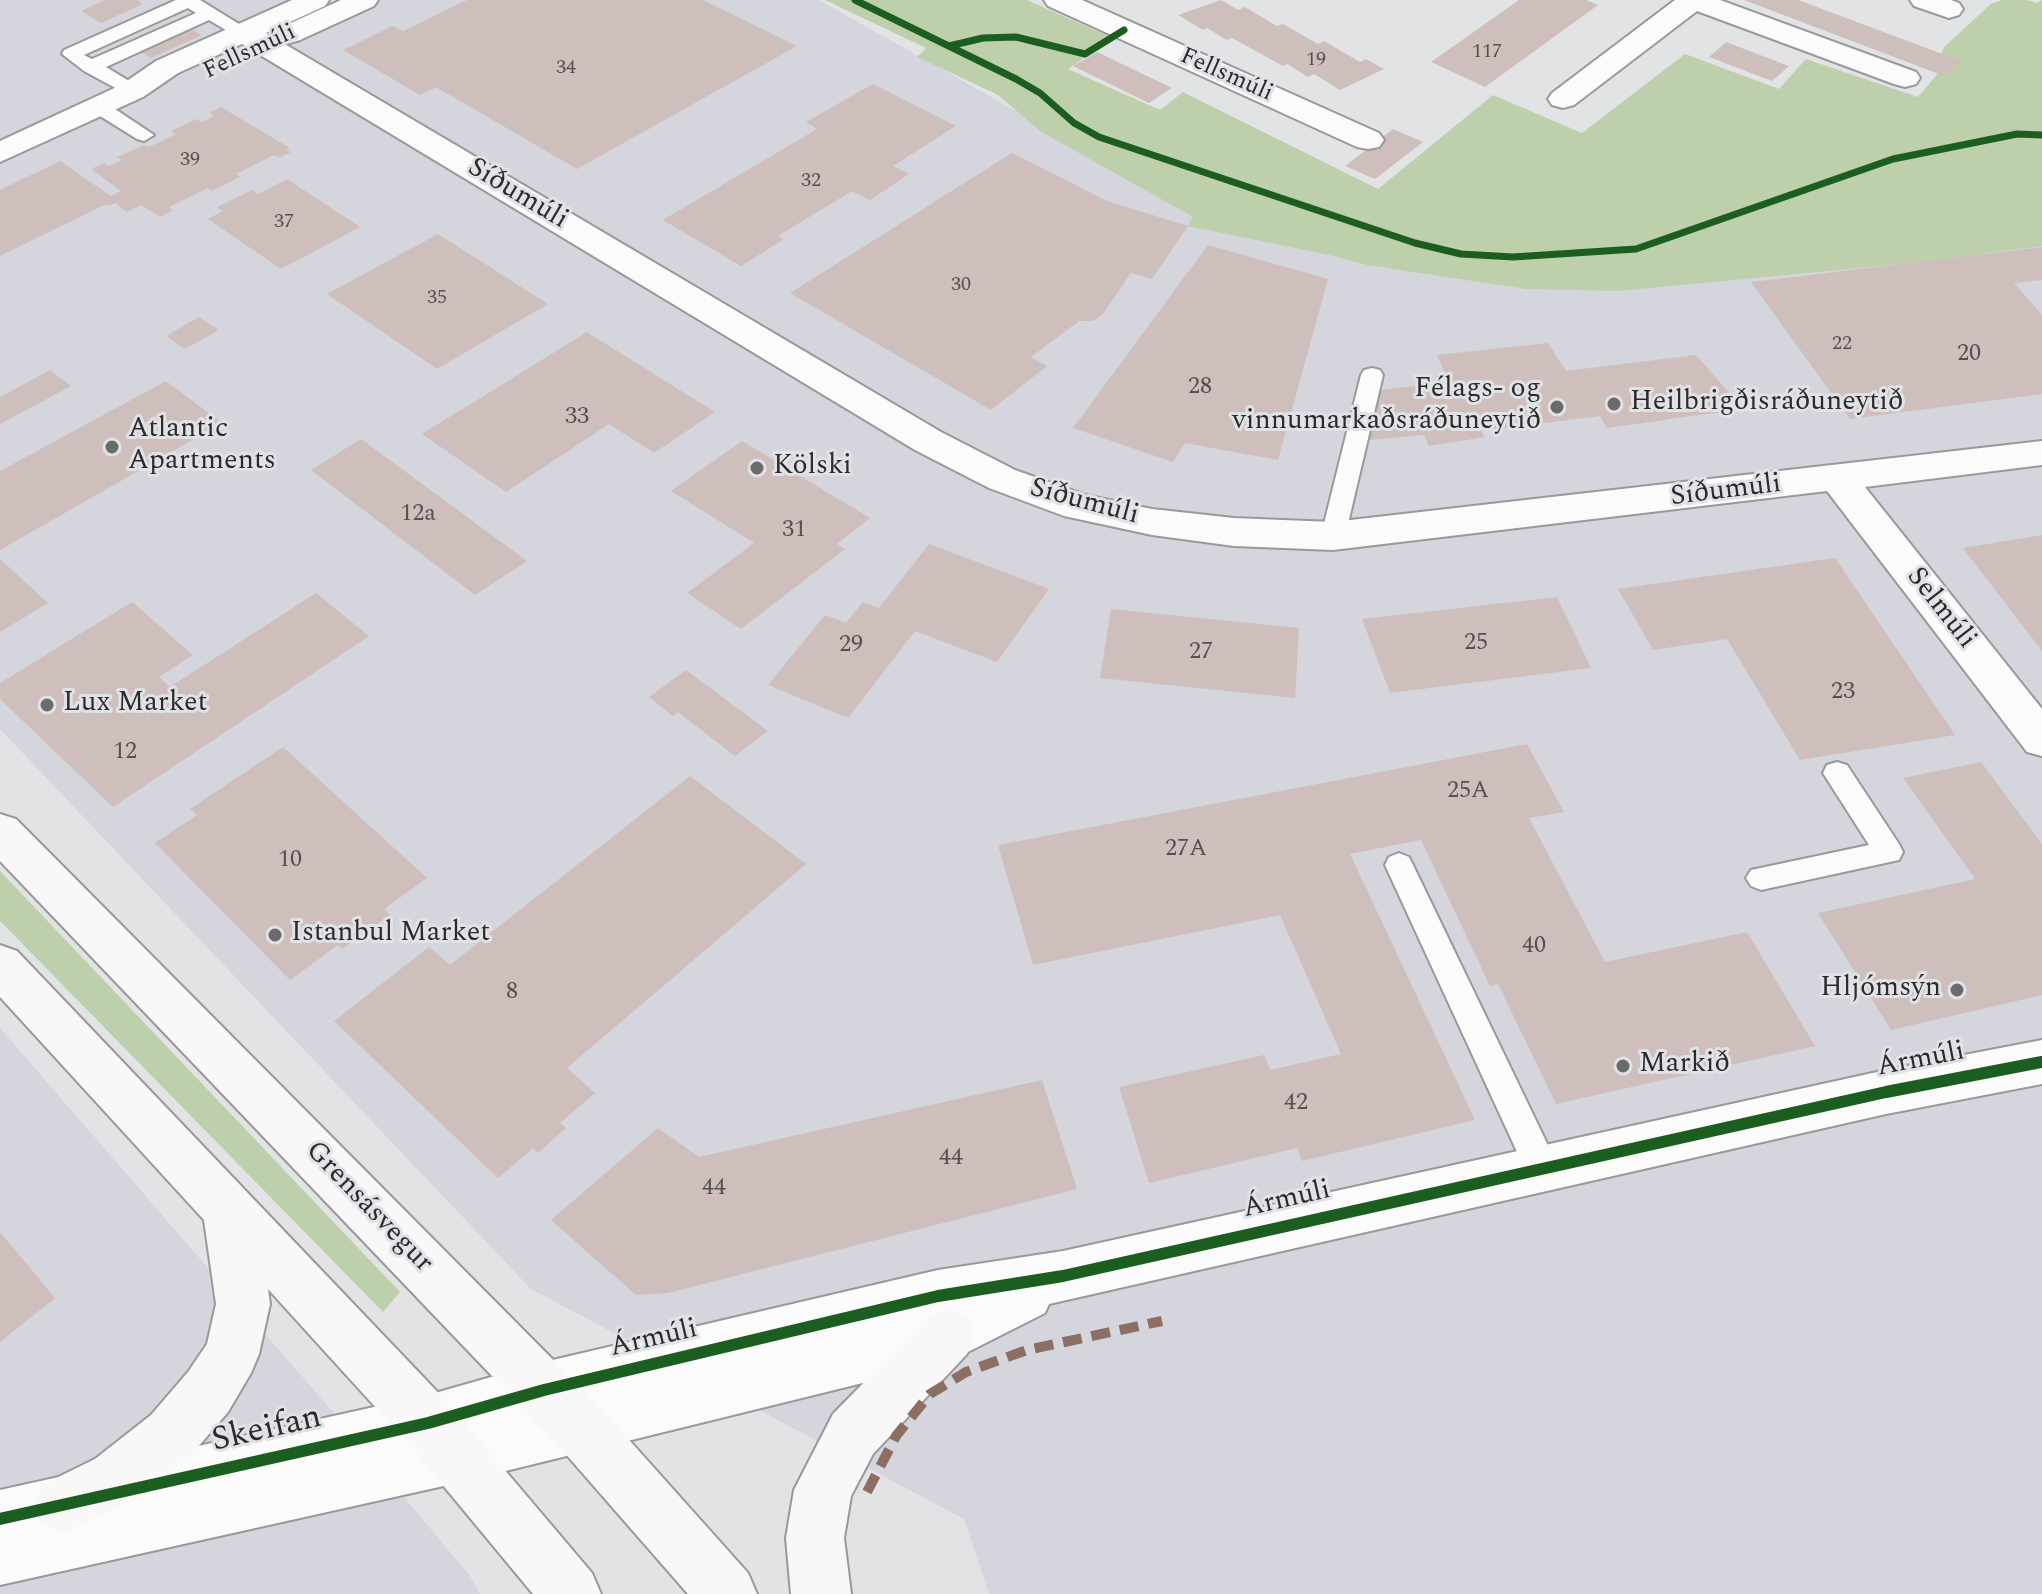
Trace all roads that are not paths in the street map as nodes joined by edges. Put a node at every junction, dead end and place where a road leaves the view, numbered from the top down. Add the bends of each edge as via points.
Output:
1 (315, 0) edge
2 (364, 0) edge
3 (1694, 0) edge
4 (1081, 4) edge
5 (236, 28) junction
6 (98, 71) junction
7 (1905, 78) dead end
8 (132, 91) junction
9 (1563, 99) dead end
10 (99, 107) junction
11 (144, 135) dead end
12 (1368, 140) dead end
13 (0, 153) edge
14 (1372, 375) dead end
15 (2042, 453) edge
16 (1838, 479) junction
17 (1333, 536) junction
18 (2042, 740) edge
19 (1837, 773) dead end
20 (0, 832) edge
21 (1399, 865) dead end
22 (1761, 878) dead end
23 (0, 965) edge
24 (2042, 1062) edge
25 (1542, 1169) junction
26 (228, 1208) junction
27 (1063, 1276) junction
28 (948, 1335) junction
29 (561, 1407) junction
30 (443, 1439) junction
31 (62, 1505) junction
32 (0, 1519) edge
33 (0, 1556) edge
34 (571, 1594) edge
35 (727, 1594) edge
36 (821, 1594) edge

1 - 5 street, Fellsmúli
2 - 5 street, Fellsmúli
3 - 7 street
3 - 9 street
4 - 12 street, Fellsmúli
5 - 6 lane
5 - 6 lane via 189,1 71,54
5 - 8 street, Fellsmúli via 172,89
5 - 17 street, Síðumúli via 928,441 1002,479 1078,507 1152,522 1270,536
6 - 8 lane
8 - 10 street, Fellsmúli
10 - 11 lane
10 - 13 street, Fellsmúli
14 - 17 lane
15 - 16 street, Síðumúli
16 - 17 street, Síðumúli
16 - 18 street, Selmúli
19 - 22 lane via 1889,852
20 - 29 main road, Grensásvegur
21 - 25 lane
23 - 26 main road
24 - 25 street, Ármúli
25 - 27 street, Ármúli
26 - 30 main road
26 - 31 main road via 243,1304 232,1354 171,1435 115,1479
27 - 28 street, Ármúli
27 - 29 street, Ármúli via 938,1296
28 - 29 street, Ármúli
28 - 36 main road via 853,1434 823,1490 815,1538
29 - 30 street, Skeifan
29 - 35 main road, Grensásvegur
30 - 31 street, Skeifan
30 - 33 street, Skeifan
30 - 34 main road
31 - 32 street, Skeifan

